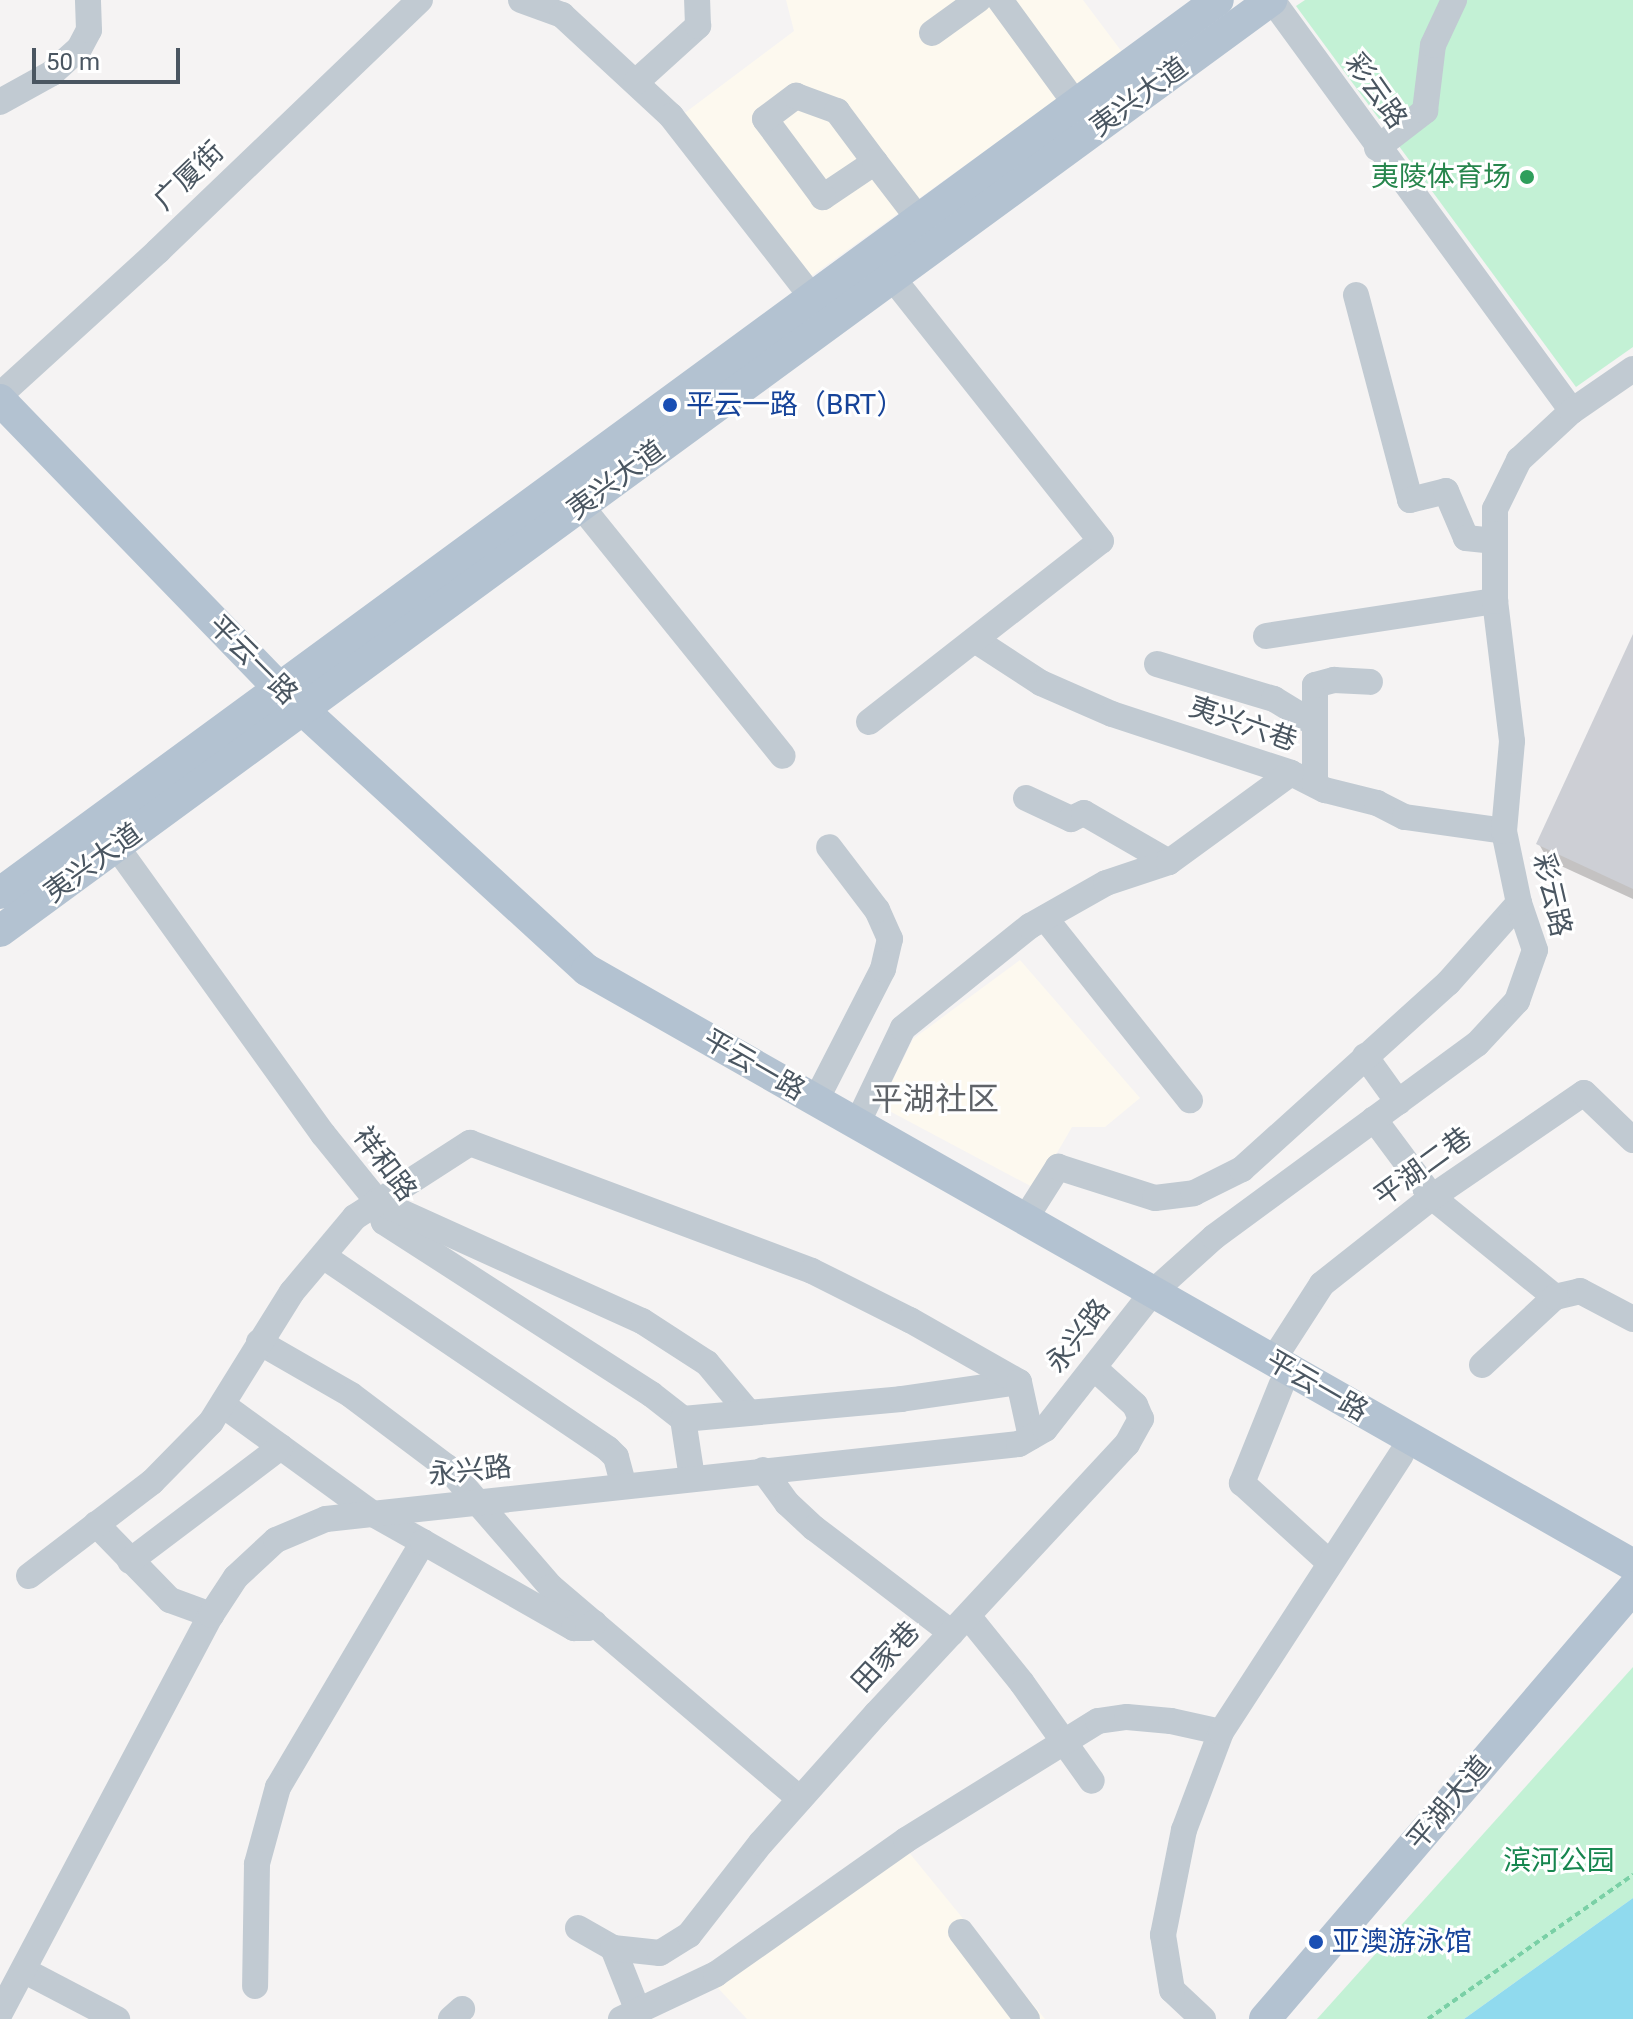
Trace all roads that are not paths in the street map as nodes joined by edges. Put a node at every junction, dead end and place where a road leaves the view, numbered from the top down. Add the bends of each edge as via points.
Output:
1 (88, 0) edge
2 (420, 0) edge
3 (521, 0) edge
4 (697, 0) edge
5 (978, 0) edge
6 (1000, 0) edge
7 (1218, 0) edge
8 (1272, 0) edge
9 (1454, 0) edge
10 (932, 33) dead end
11 (636, 82) junction
12 (0, 102) edge
13 (1075, 103) junction
14 (1377, 148) junction
15 (875, 162) dead end
16 (918, 218) junction
17 (892, 277) junction
18 (1356, 295) dead end
19 (811, 296) junction
20 (1633, 369) edge
21 (0, 397) edge
22 (1572, 411) junction
23 (0, 423) edge
24 (581, 506) junction
25 (1495, 541) junction
26 (1495, 601) junction
27 (1266, 636) dead end
28 (975, 640) junction
29 (1157, 664) dead end
30 (1370, 682) dead end
31 (284, 704) junction
32 (869, 722) dead end
33 (1315, 724) junction
34 (783, 756) dead end
35 (1303, 778) junction
36 (1026, 798) dead end
37 (1504, 831) junction
38 (116, 846) junction
39 (829, 847) dead end
40 (1169, 862) junction
41 (0, 893) edge
42 (1519, 903) junction
43 (1045, 918) junction
44 (0, 931) edge
45 (1365, 1056) junction
46 (816, 1100) junction
47 (1190, 1100) dead end
48 (1398, 1102) junction
49 (1374, 1119) junction
50 (857, 1124) junction
51 (1633, 1140) edge
52 (1432, 1197) junction
53 (377, 1201) junction
54 (1025, 1219) junction
55 (323, 1256) junction
56 (1555, 1297) junction
57 (1148, 1299) junction
58 (1633, 1319) edge
59 (259, 1342) junction
60 (1482, 1365) dead end
61 (1094, 1368) junction
62 (1277, 1373) junction
63 (1019, 1382) junction
64 (223, 1405) junction
65 (749, 1413) junction
66 (683, 1419) junction
67 (1031, 1437) junction
68 (281, 1447) junction
69 (1401, 1455) junction
70 (763, 1470) junction
71 (692, 1478) junction
72 (624, 1486) junction
73 (478, 1502) junction
74 (373, 1514) junction
75 (96, 1524) junction
76 (423, 1542) junction
77 (130, 1561) junction
78 (1330, 1563) junction
79 (1633, 1565) edge
80 (29, 1576) dead end
81 (1633, 1589) edge
82 (1633, 1612) edge
83 (211, 1615) junction
84 (594, 1623) junction
85 (960, 1625) junction
86 (1221, 1732) junction
87 (1063, 1741) junction
88 (1092, 1781) dead end
89 (800, 1799) junction
90 (578, 1928) dead end
91 (961, 1932) dead end
92 (613, 1948) junction
93 (25, 1971) junction
94 (255, 1986) dead end
95 (0, 2013) edge
96 (630, 2015) edge
97 (117, 2019) edge
98 (1027, 2019) edge
99 (1203, 2019) edge
100 (1265, 2019) edge
101 (1282, 2019) edge

1 - 12 street via 89,30 79,49 52,73
2 - 21 street, 广厦街
3 - 11 street via 562,15
4 - 11 street via 698,26
5 - 10 street
6 - 13 street
7 - 13 main road, 夷兴大道
8 - 14 street, 彩云路
8 - 17 main road, 夷兴大道
9 - 14 street via 1433,45 1425,111
11 - 19 street via 671,116
13 - 16 main road, 夷兴大道
14 - 22 street, 彩云路
15 - 16 street
16 - 19 main road, 夷兴大道
17 - 24 main road, 夷兴大道
17 - 28 street via 1101,541
18 - 25 street via 1410,500 1446,491 1466,538
19 - 31 main road, 夷兴大道
20 - 22 street, 彩云路
21 - 31 main road, 平云一路
22 - 25 street, 彩云路 via 1519,460 1495,509
23 - 31 main road, 平云一路
24 - 31 main road, 夷兴大道
24 - 34 street
25 - 26 street, 彩云路
26 - 27 street
26 - 37 street, 彩云路 via 1512,741
28 - 32 street
28 - 35 street, 夷兴六巷 via 1041,683 1112,714
29 - 33 street via 1274,699
30 - 33 street via 1315,685
31 - 38 main road, 夷兴大道
31 - 41 main road, 夷兴大道
31 - 46 main road, 平云一路 via 587,970
31 - 57 main road, 平云一路 via 575,979
33 - 35 street
35 - 37 street, 夷兴六巷 via 1405,817
35 - 40 street
36 - 40 street via 1071,819 1084,813
37 - 42 street, 彩云路
38 - 44 main road, 夷兴大道
38 - 53 street, 祥和路
39 - 46 street via 877,910 890,939 883,969
40 - 43 street via 1106,883
42 - 45 street via 1448,983
42 - 48 street, 彩云路 via 1535,950 1517,1001 1477,1044
43 - 47 street
43 - 50 street via 903,1028
45 - 48 street
45 - 54 street via 1242,1169 1194,1193 1155,1198 1058,1167
46 - 50 main road, 平云一路
48 - 49 street, 彩云路
49 - 52 street
49 - 57 street, 彩云路 via 1214,1237
50 - 54 main road, 平云一路
51 - 52 street, 平湖二巷 via 1584,1093
52 - 56 street
52 - 62 street, 平湖二巷 via 1322,1284
53 - 55 street via 355,1217
53 - 63 street via 470,1143 812,1271
53 - 65 street via 642,1321 707,1363
53 - 66 street, 祥和路 via 384,1222
54 - 57 main road, 平云一路
55 - 59 street
55 - 72 street via 608,1449 616,1457
56 - 58 street via 1580,1291
56 - 60 street
57 - 61 street, 永兴路
57 - 62 main road, 平云一路
59 - 64 street
59 - 73 street via 351,1395 447,1467
61 - 67 street, 永兴路 via 1045,1429
61 - 85 street, 田家巷 via 1121,1389 1141,1419 1127,1444
62 - 69 main road, 平云一路
62 - 78 street, 平湖二巷 via 1242,1483
62 - 79 main road, 平云一路
63 - 65 street
63 - 67 street
64 - 68 street
64 - 75 street via 152,1482
65 - 66 street
66 - 71 street
67 - 70 street, 永兴路 via 1019,1444
68 - 74 street
68 - 77 street
69 - 78 street
69 - 81 main road, 平云一路
70 - 71 street, 永兴路
70 - 85 street via 814,1528
71 - 72 street, 永兴路
72 - 73 street, 永兴路
73 - 74 street, 永兴路
73 - 84 street via 551,1587
74 - 76 street
74 - 83 street, 永兴路 via 326,1519 276,1540 236,1577
75 - 77 street
75 - 80 street
76 - 84 street via 574,1628
76 - 94 street via 278,1787 257,1864
77 - 83 street via 170,1600
78 - 86 street
81 - 100 main road, 平湖大道
82 - 101 main road, 平湖大道
83 - 93 street, 永兴路
84 - 89 street
85 - 87 street
85 - 89 street, 田家巷
86 - 87 street via 1127,1717 1098,1721
86 - 99 street via 1184,1830 1163,1935 1172,1990
87 - 88 street
87 - 96 street via 906,1840 716,1974
89 - 92 street, 田家巷 via 689,1935 660,1953
90 - 92 street, 田家巷
91 - 98 street
92 - 96 street
93 - 95 street, 永兴路
93 - 97 street

